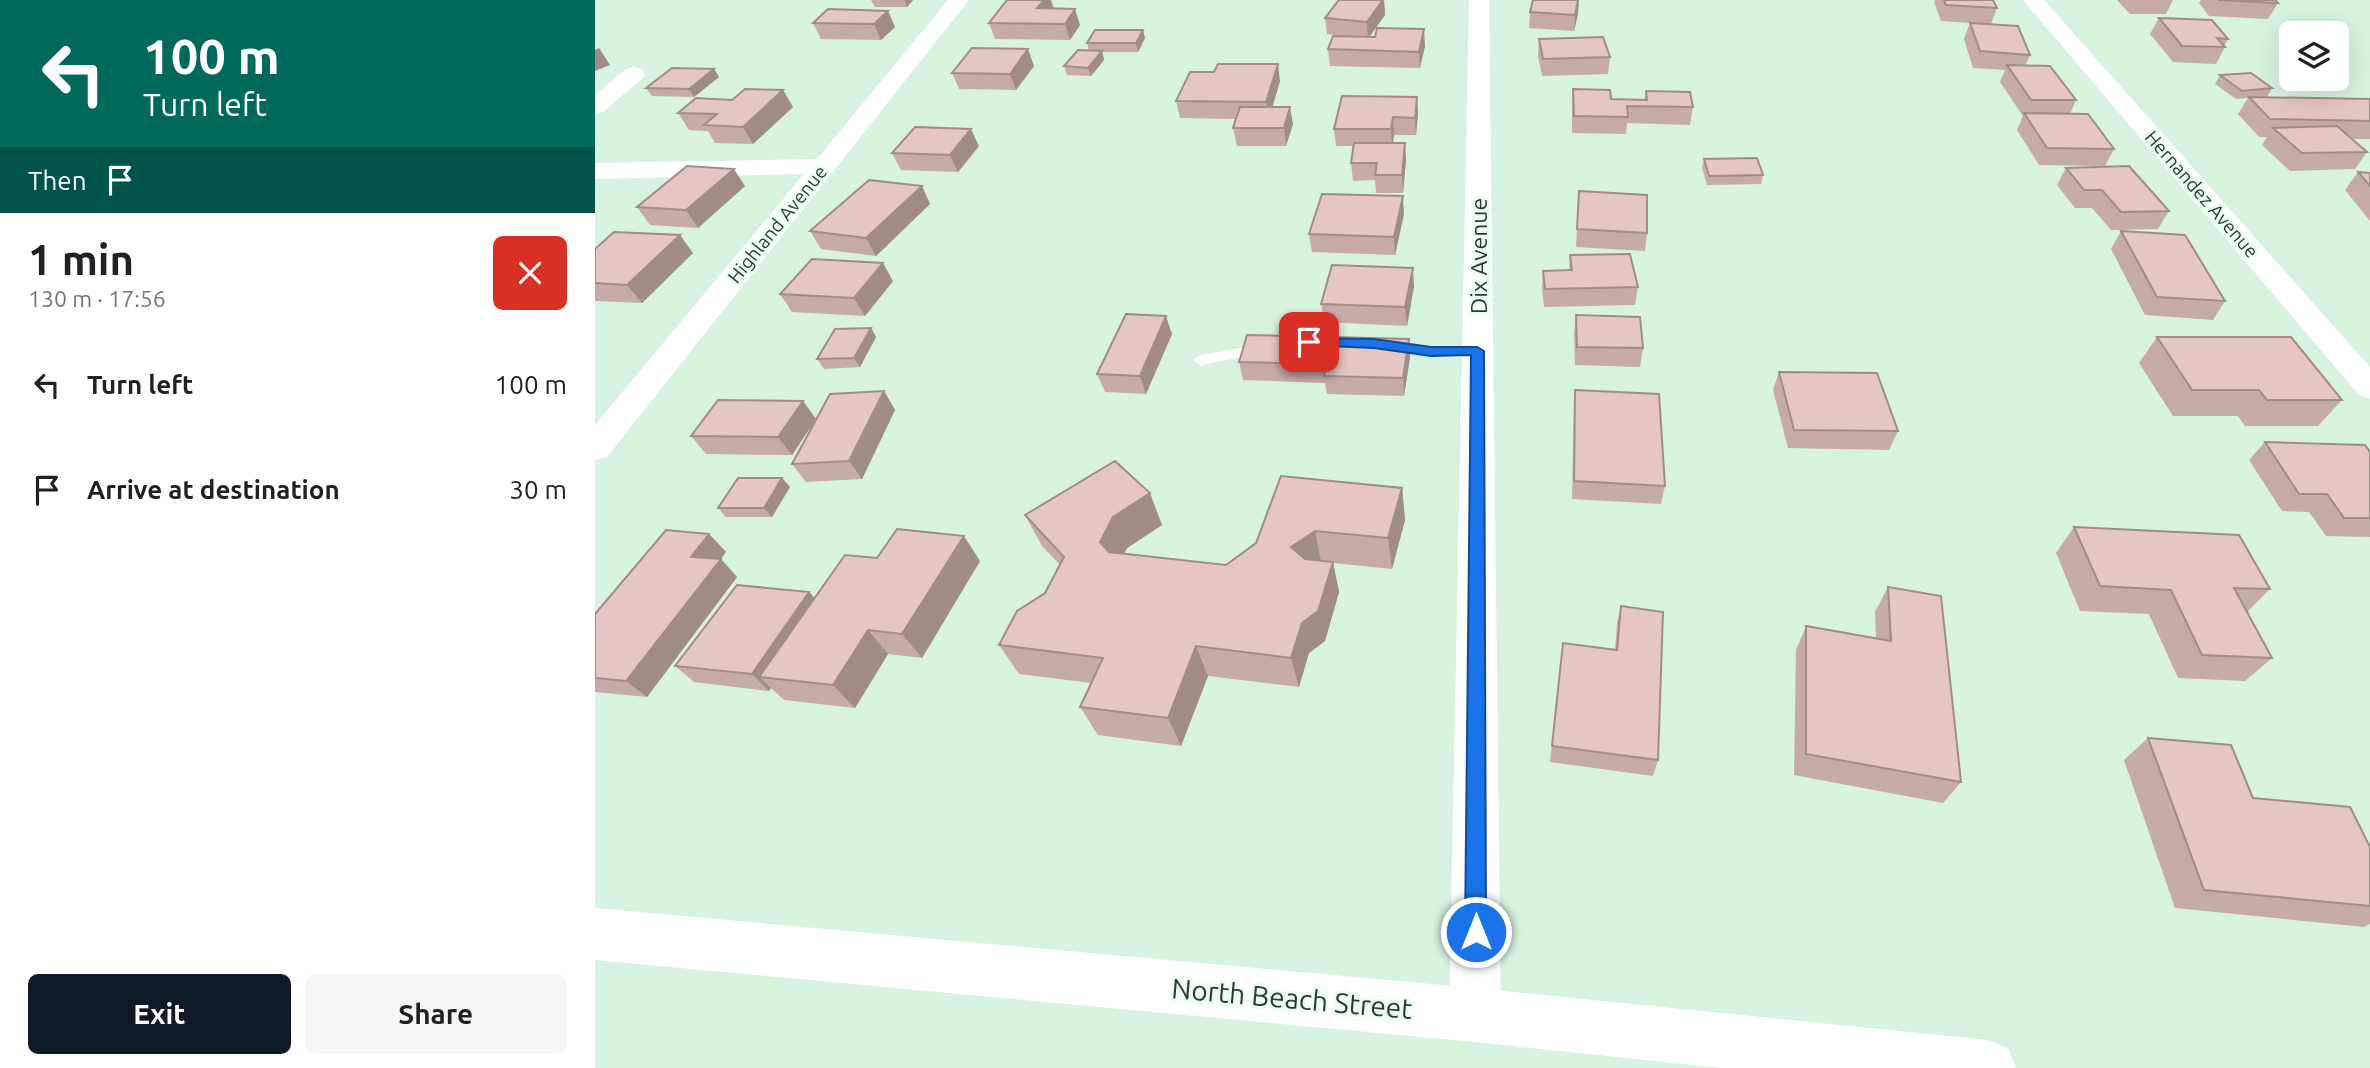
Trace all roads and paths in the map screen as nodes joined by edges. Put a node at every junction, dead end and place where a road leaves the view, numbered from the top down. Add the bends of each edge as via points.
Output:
1 (959, 0) edge
2 (1479, 0) edge
3 (2033, 0) edge
4 (634, 74) dead end
5 (595, 107) edge
6 (825, 166) junction
7 (595, 171) edge
8 (1374, 344) edge
9 (1282, 347) edge
10 (1477, 351) junction
11 (1200, 360) dead end
12 (2370, 387) edge
13 (595, 448) edge
14 (595, 934) edge
15 (1475, 1015) junction
16 (1988, 1068) edge

1 - 6 street, Highland Avenue
2 - 10 street, Dix Avenue
3 - 12 street, Hernandez Avenue
4 - 5 street
6 - 7 street
6 - 13 street, Highland Avenue
8 - 10 lane via 1431,352
9 - 11 lane
10 - 15 street, Dix Avenue
14 - 15 street, North Beach Street
15 - 16 street, North Beach Street

